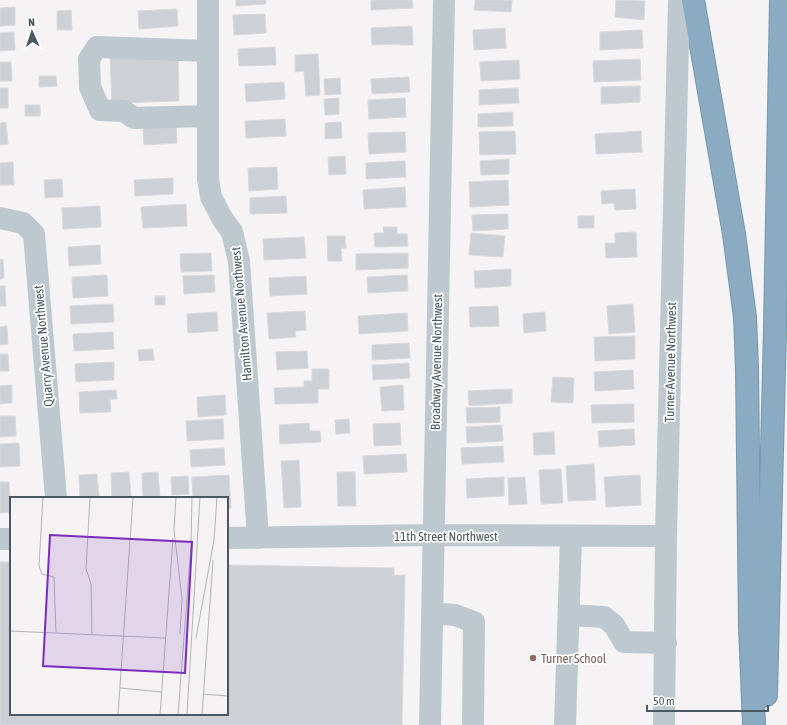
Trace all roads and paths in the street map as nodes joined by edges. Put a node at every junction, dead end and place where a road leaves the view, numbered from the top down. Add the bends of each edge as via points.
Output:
1 (208, 0) edge
2 (444, 0) edge
3 (680, 0) edge
4 (693, 0) edge
5 (781, 0) edge
6 (208, 51) junction
7 (208, 116) junction
8 (0, 218) edge
9 (56, 497) edge
10 (433, 535) junction
11 (571, 536) junction
12 (666, 536) junction
13 (228, 538) edge
14 (258, 538) junction
15 (432, 613) junction
16 (569, 615) junction
17 (666, 643) junction
18 (430, 725) edge
19 (473, 725) edge
20 (565, 725) edge
21 (664, 725) edge
22 (754, 725) edge
23 (765, 725) edge

1 - 6 street, Hamilton Avenue Northwest
2 - 10 street, Broadway Avenue Northwest
3 - 12 street, Turner Avenue Northwest
4 - 22 highway via 734,234 745,317
5 - 23 highway
6 - 7 street, Hamilton Avenue Northwest
6 - 7 street via 97,47 89,59 90,87 100,110 124,111 134,118
7 - 14 street, Hamilton Avenue Northwest via 208,179 211,197 232,232 238,261
8 - 9 street, Quarry Avenue Northwest via 23,223 34,234
10 - 11 street, 11th Street Northwest
10 - 14 street, 11th Street Northwest
10 - 15 street, Broadway Avenue Northwest
11 - 12 street, 11th Street Northwest
11 - 16 street
12 - 17 street, Turner Avenue Northwest
13 - 14 street, 11th Street Northwest
15 - 18 street, Broadway Avenue Northwest
15 - 19 street via 455,615 474,622
16 - 17 street via 604,617 614,625 624,642
16 - 20 street
17 - 21 street, Turner Avenue Northwest

